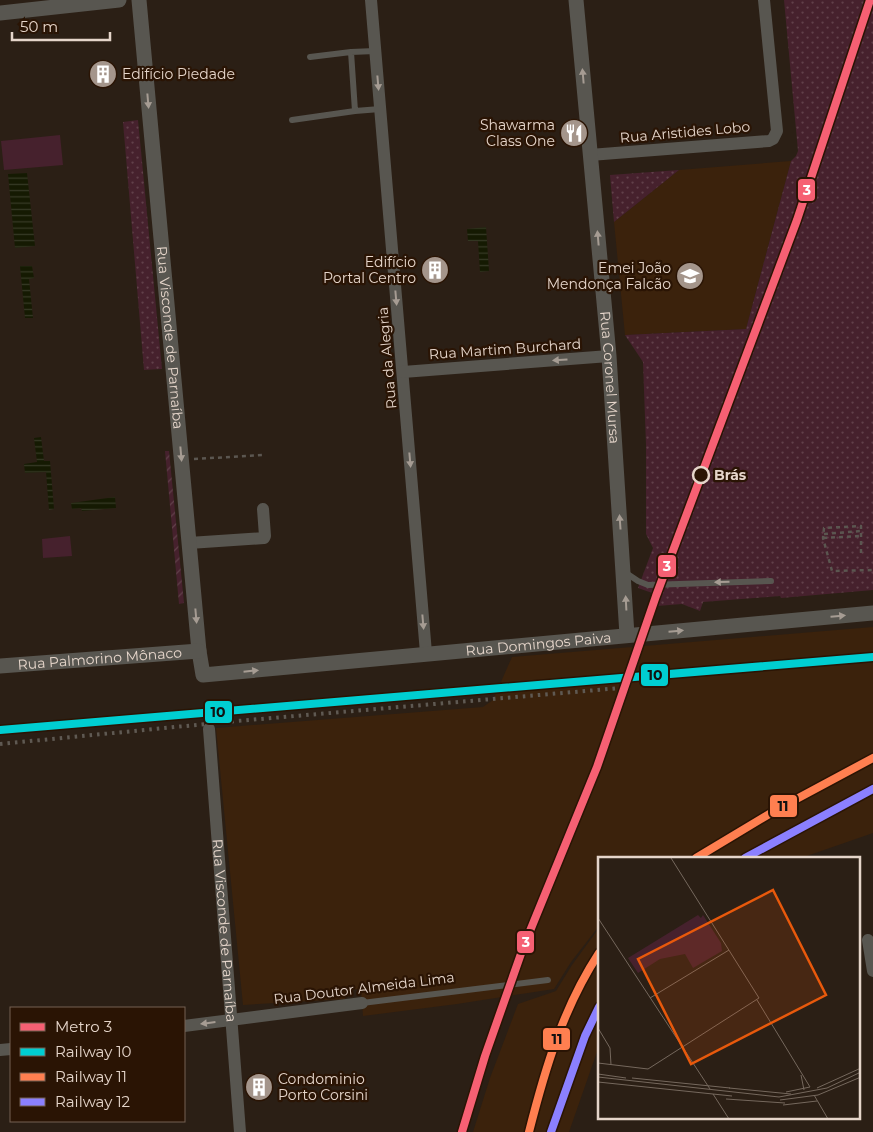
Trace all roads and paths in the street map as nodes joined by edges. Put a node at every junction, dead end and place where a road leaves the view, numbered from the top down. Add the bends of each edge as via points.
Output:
1 (119, 0) edge
2 (139, 0) edge
3 (371, 0) edge
4 (576, 0) edge
5 (764, 0) edge
6 (0, 13) edge
7 (375, 51) junction
8 (351, 52) junction
9 (310, 57) dead end
10 (380, 109) junction
11 (355, 111) junction
12 (292, 120) dead end
13 (590, 155) junction
14 (608, 356) junction
15 (403, 372) junction
16 (264, 455) dead end
17 (182, 460) junction
18 (263, 509) dead end
19 (861, 531) junction
20 (824, 536) junction
21 (861, 536) junction
22 (189, 543) junction
23 (861, 553) dead end
24 (624, 570) junction
25 (873, 570) edge
26 (771, 581) dead end
27 (873, 613) edge
28 (627, 635) junction
29 (199, 650) junction
30 (426, 653) junction
31 (0, 666) edge
32 (203, 674) joint
33 (209, 729) dead end
34 (867, 940) edge
35 (873, 971) edge
36 (548, 980) dead end
37 (362, 1003) joint
38 (233, 1020) junction
39 (185, 1026) edge
40 (240, 1132) edge

1 - 6 street
2 -> 17 street, Rua Visconde de Parnaíba
3 - 7 street, Rua da Alegria
13 -> 4 street, Rua Coronel Mursa
5 - 13 street, Rua Aristides Lobo via 776,136 769,141
7 - 8 lane
7 -> 10 street, Rua da Alegria
8 - 9 lane
8 - 11 lane
10 - 11 lane
10 -> 15 street, Rua da Alegria
11 - 12 lane
14 -> 13 street, Rua Coronel Mursa
14 -> 15 street, Rua Martim Burchard
24 -> 14 street, Rua Coronel Mursa
15 -> 30 street, Rua da Alegria
16 - 17 path
17 - 22 street, Rua Visconde de Parnaíba
18 - 22 street via 264,538
19 - 20 path
19 - 20 path via 861,526 824,528
19 - 21 path
20 - 21 path
20 - 25 path via 832,571
21 - 23 path
22 -> 29 street, Rua Visconde de Parnaíba
26 -> 24 lane via 648,585
28 -> 24 street, Rua Coronel Mursa
28 -> 27 street, Rua Domingos Paiva
28 - 30 street, Rua Domingos Paiva
29 - 31 street, Rua Palmorino Mônaco
29 - 32 street, Rua Visconde de Parnaíba
32 -> 30 street, Rua Domingos Paiva
33 - 38 street, Rua Visconde de Parnaíba
34 - 35 street
36 - 37 lane, Rua Doutor Almeida Lima
37 - 38 street, Rua Doutor Almeida Lima
38 -> 39 street, Rua Doutor Almeida Lima
38 - 40 street, Rua Visconde de Parnaíba

